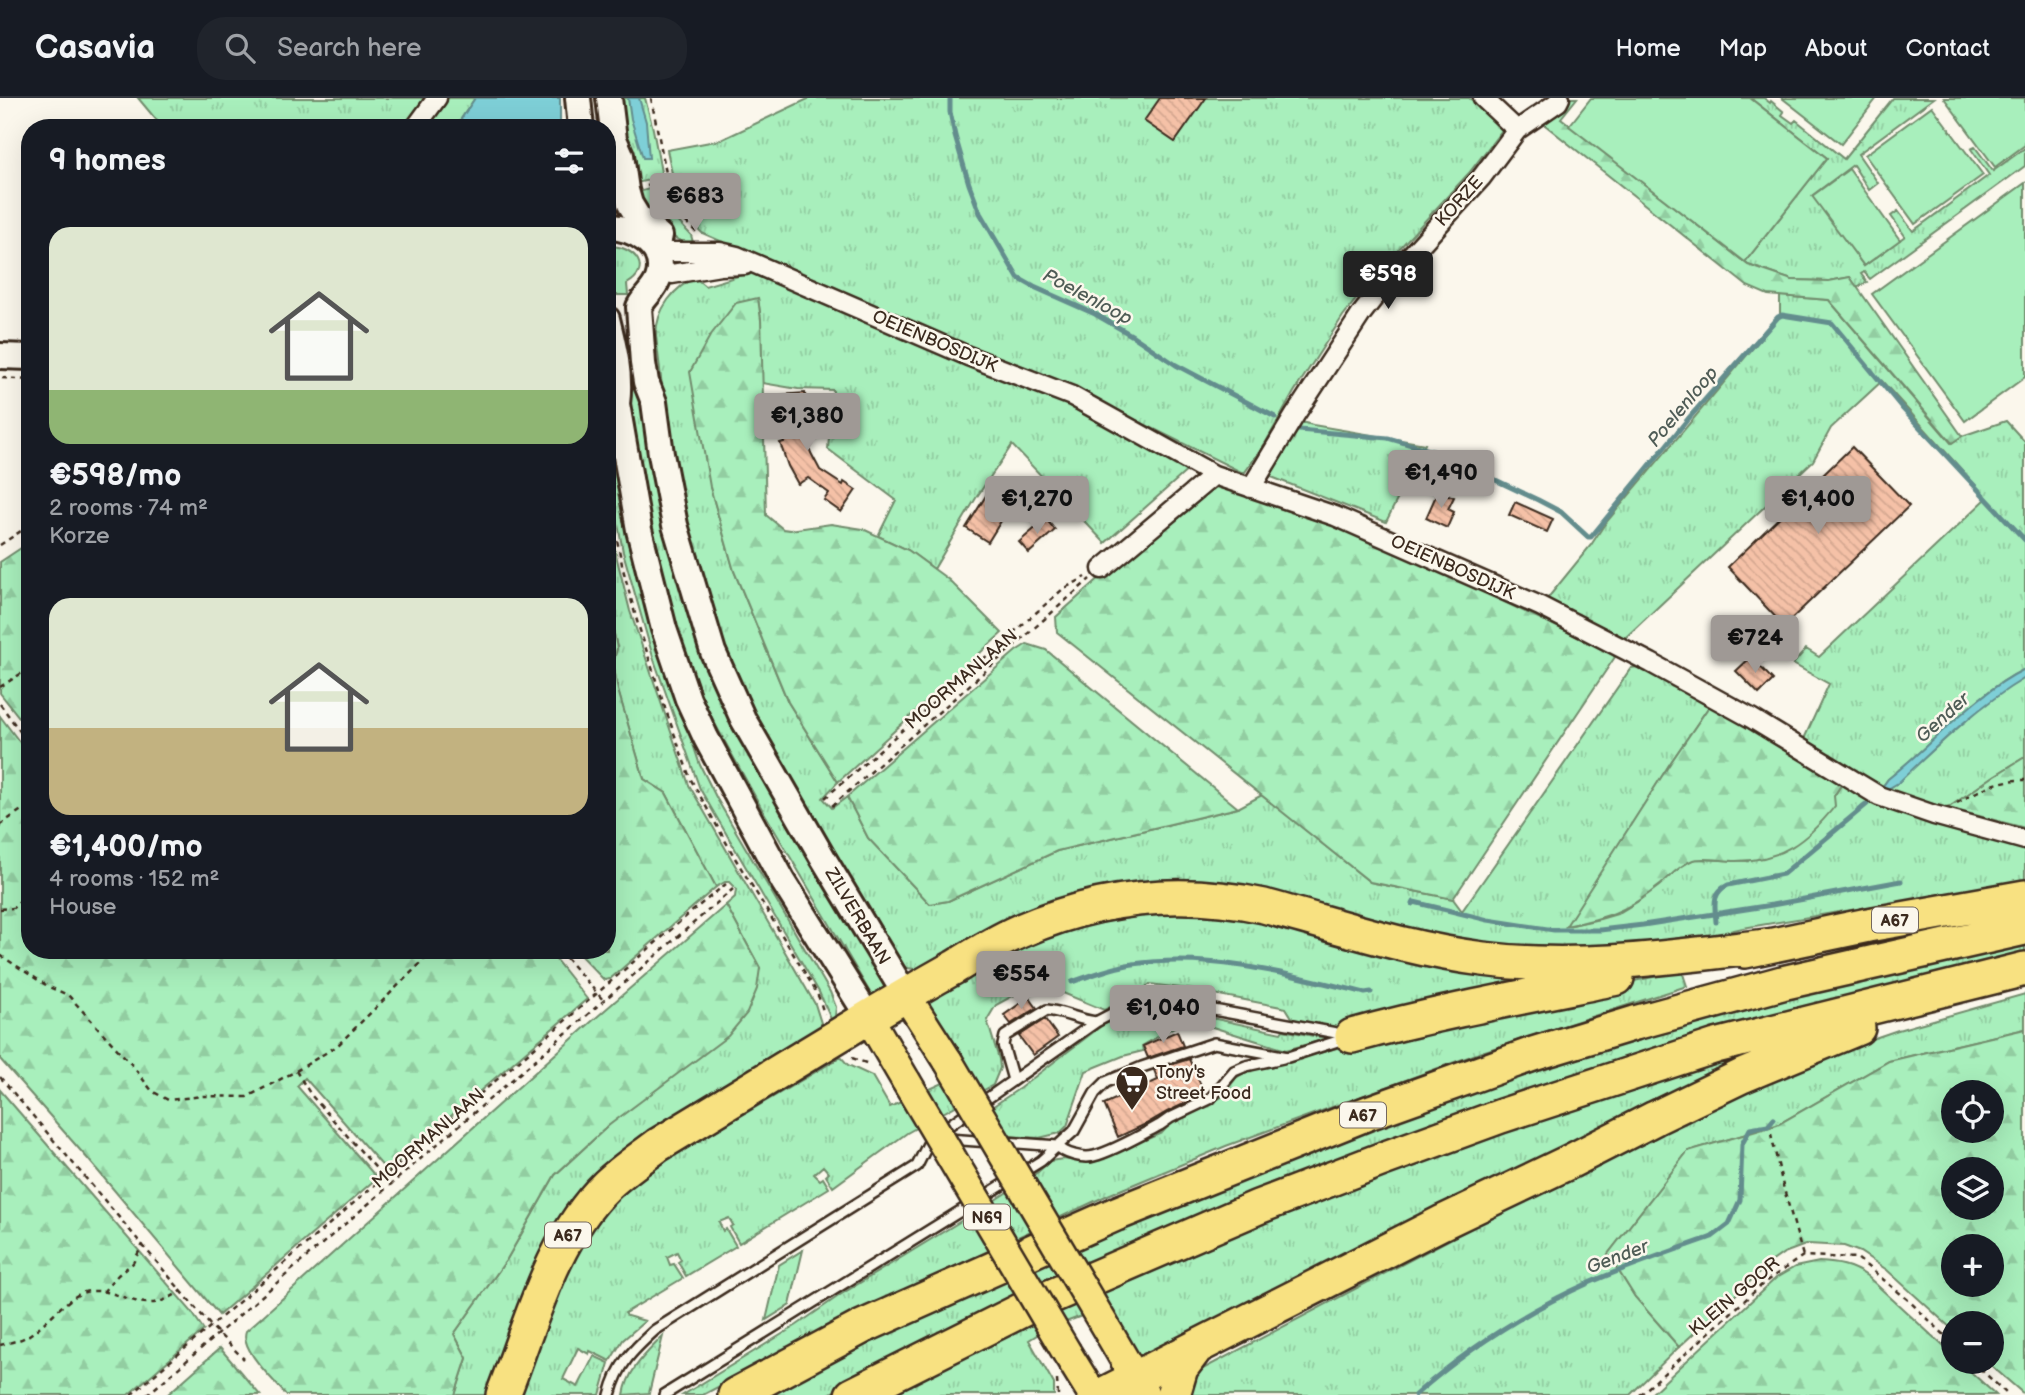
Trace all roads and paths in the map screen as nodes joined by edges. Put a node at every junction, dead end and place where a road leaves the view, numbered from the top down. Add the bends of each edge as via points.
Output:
1 (437, 98) edge
2 (578, 98) edge
3 (609, 98) edge
4 (651, 98) edge
5 (1483, 98) edge
6 (1560, 98) edge
7 (422, 119) edge
8 (580, 119) edge
9 (612, 119) edge
10 (1517, 130) junction
11 (616, 187) edge
12 (624, 224) edge
13 (693, 231) dead end
14 (666, 259) junction
15 (644, 313) junction
16 (616, 318) edge
17 (0, 356) edge
18 (21, 357) edge
19 (616, 365) edge
20 (0, 378) edge
21 (21, 379) edge
22 (617, 404) joint
23 (1214, 475) junction
24 (1251, 488) junction
25 (21, 531) edge
26 (0, 545) edge
27 (1102, 569) junction
28 (21, 674) edge
29 (0, 687) edge
30 (0, 704) edge
31 (21, 733) edge
32 (2025, 780) edge
33 (825, 797) dead end
34 (832, 806) dead end
35 (21, 810) edge
36 (1934, 815) junction
37 (0, 825) edge
38 (2025, 840) edge
39 (726, 884) dead end
40 (733, 889) dead end
41 (2025, 897) edge
42 (21, 900) edge
43 (0, 909) edge
44 (2025, 928) edge
45 (1766, 946) junction
46 (0, 955) edge
47 (425, 959) edge
48 (567, 959) edge
49 (2025, 970) edge
50 (597, 993) junction
51 (905, 994) junction
52 (604, 1001) junction
53 (869, 1018) junction
54 (1096, 1022) junction
55 (1352, 1036) junction
56 (1288, 1057) junction
57 (296, 1070) junction
58 (0, 1077) edge
59 (1013, 1080) junction
60 (1771, 1134) dead end
61 (931, 1138) junction
62 (1058, 1146) junction
63 (383, 1177) junction
64 (390, 1185) junction
65 (144, 1244) junction
66 (1803, 1256) junction
67 (182, 1290) junction
68 (103, 1292) junction
69 (211, 1325) junction
70 (1941, 1332) edge
71 (219, 1333) junction
72 (0, 1345) edge
73 (1196, 1348) junction
74 (244, 1359) dead end
75 (1062, 1365) junction
76 (1986, 1374) edge
77 (1141, 1387) edge
78 (131, 1395) edge
79 (147, 1395) edge
80 (503, 1395) edge
81 (610, 1395) edge
82 (664, 1395) edge
83 (735, 1395) edge
84 (852, 1395) edge
85 (1058, 1395) edge
86 (1093, 1395) edge
87 (1102, 1395) edge
88 (1173, 1395) edge
89 (1640, 1395) edge
90 (2008, 1395) edge

1 - 7 street
2 - 8 main road
3 - 9 main road
4 - 13 path via 672,203
5 - 10 street
6 - 10 street, KORZE
10 - 24 street, KORZE via 1362,313
11 - 12 main road
12 - 14 main road
14 - 15 main road via 641,302
14 - 23 street, OEIENBOSDIJK via 719,252 737,256 1072,397
15 - 16 main road
15 - 51 main road, ZILVERBAAN via 646,382 654,402 676,525 713,652 743,719
17 - 18 main road
19 - 22 main road
20 - 21 path
22 - 53 main road via 639,530 664,629 688,699 783,880
23 - 24 street, OEIENBOSDIJK
23 - 27 street
24 - 36 street, OEIENBOSDIJK via 1335,516 1540,606 1751,718 1879,796
25 - 26 path
27 - 33 path, MOORMANLAAN via 1063,589
27 - 34 path, MOORMANLAAN
28 - 29 path
30 - 31 path
32 - 36 path via 1987,787
35 - 37 path
36 - 38 street, OEIENBOSDIJK
39 - 50 path, MOORMANLAAN
40 - 52 path, MOORMANLAAN
41 - 45 highway, A67
42 - 43 path via 13,908
44 - 83 highway, A67 via 1782,983 1635,1023 1380,1108 1116,1214 862,1327
45 - 51 highway, A67 via 1663,959 1508,962 1419,948 1240,900 1156,897 1114,901 1020,931
45 - 55 highway, A67
46 - 57 path via 68,995 152,1091 168,1100 247,1097
47 - 57 path via 337,1046
48 - 50 path
49 - 73 highway via 1844,1033 1742,1076
49 - 84 highway via 1716,1046 1501,1116 1258,1207 1036,1303
50 - 52 path
50 - 63 path, MOORMANLAAN
51 - 53 highway, A67
51 - 77 main road, ZILVERBAAN / N69, bridge
52 - 64 path, MOORMANLAAN
53 - 75 main road, N69, bridge
53 - 80 highway, A67 via 658,1145 606,1185 561,1249
54 - 55 lane, A67 via 1127,1006 1171,1002
54 - 59 lane, A67
54 - 59 lane via 1047,1010 1005,1036 1003,1045
55 - 56 lane, A67
56 - 62 lane, A67 via 1234,1071 1210,1099 1095,1156 1077,1155
56 - 62 lane, A67 via 1214,1044 1142,1067 1106,1082
57 - 63 path via 311,1095
58 - 65 path
59 - 61 lane, A67
60 - 66 path
61 - 62 lane, A67
61 - 81 lane, A67 via 917,1166 655,1330 629,1353
62 - 82 lane, A67 via 1041,1161
63 - 64 path
63 - 69 path, MOORMANLAAN
64 - 71 path, MOORMANLAAN
65 - 67 path
65 - 68 path via 133,1263
66 - 70 path, KLEIN GOOR via 1857,1258
66 - 89 path, KLEIN GOOR via 1765,1282
67 - 68 path via 153,1304
67 - 69 path
68 - 72 path via 76,1294 25,1337
69 - 71 path
69 - 78 path, MOORMANLAAN
71 - 74 path
71 - 79 path, MOORMANLAAN
73 - 77 highway
73 - 88 highway via 1181,1368
75 - 85 path
75 - 86 main road, N69
76 - 90 path
77 - 87 highway

